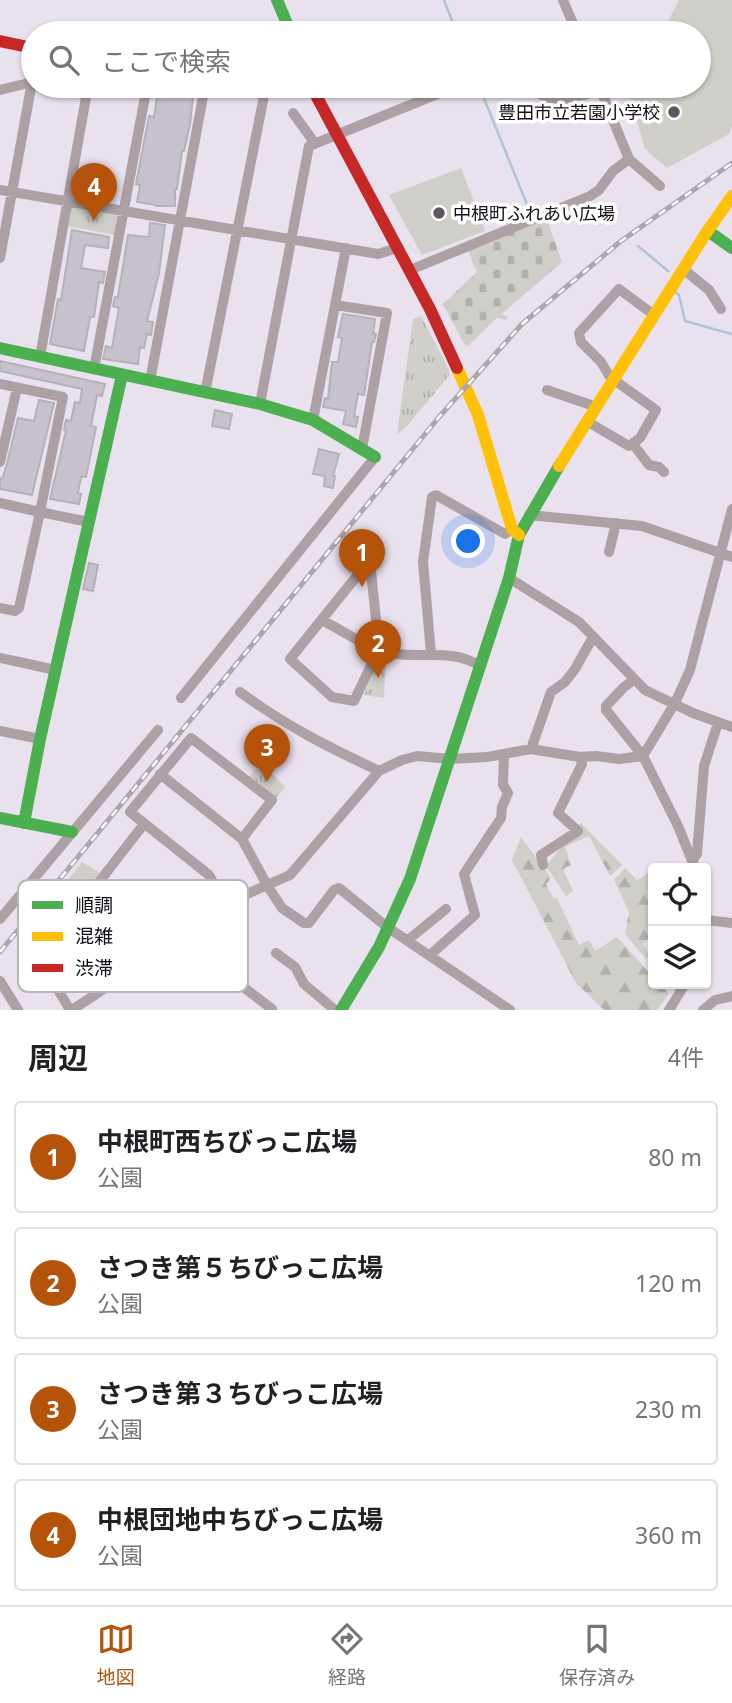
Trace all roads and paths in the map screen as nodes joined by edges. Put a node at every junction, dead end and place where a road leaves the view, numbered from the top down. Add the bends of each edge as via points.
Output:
1 (277, 0) edge
2 (563, 0) edge
3 (286, 21) edge
4 (572, 21) edge
5 (0, 41) edge
6 (21, 45) edge
7 (21, 85) edge
8 (0, 90) edge
9 (29, 98) edge
10 (86, 98) edge
11 (145, 98) edge
12 (203, 98) edge
13 (264, 98) edge
14 (318, 98) edge
15 (428, 98) edge
16 (546, 98) edge
17 (572, 98) edge
18 (604, 98) edge
19 (293, 113) dead end
20 (337, 135) junction
21 (314, 142) junction
22 (629, 159) junction
23 (660, 186) dead end
24 (0, 190) edge
25 (12, 192) junction
26 (732, 196) edge
27 (68, 201) junction
28 (124, 210) junction
29 (181, 219) junction
30 (236, 229) junction
31 (708, 231) junction
32 (290, 238) junction
33 (397, 247) junction
34 (346, 248) junction
35 (732, 248) edge
36 (0, 258) edge
37 (684, 269) junction
38 (410, 270) junction
39 (335, 305) junction
40 (721, 309) dead end
41 (654, 315) junction
42 (0, 348) edge
43 (40, 357) junction
44 (94, 369) junction
45 (122, 375) junction
46 (613, 380) junction
47 (150, 382) junction
48 (0, 384) edge
49 (17, 388) junction
50 (547, 390) dead end
51 (205, 393) junction
52 (260, 404) junction
53 (597, 407) junction
54 (313, 420) junction
55 (588, 422) junction
56 (633, 444) junction
57 (362, 449) junction
58 (375, 457) joint
59 (0, 462) edge
60 (664, 472) dead end
61 (0, 503) edge
62 (40, 512) junction
63 (732, 512) edge
64 (529, 515) junction
65 (89, 522) junction
66 (616, 523) junction
67 (516, 532) junction
68 (609, 552) dead end
69 (721, 554) junction
70 (732, 557) edge
71 (509, 578) junction
72 (0, 608) edge
73 (322, 620) junction
74 (593, 637) junction
75 (379, 649) junction
76 (431, 654) junction
77 (0, 658) edge
78 (480, 666) junction
79 (56, 670) junction
80 (634, 680) junction
81 (240, 692) dead end
82 (181, 698) dead end
83 (675, 703) junction
84 (718, 723) junction
85 (732, 727) edge
86 (158, 730) dead end
87 (0, 731) edge
88 (40, 740) junction
89 (531, 748) junction
90 (504, 755) junction
91 (643, 756) junction
92 (580, 758) junction
93 (450, 759) junction
94 (379, 771) junction
95 (160, 774) junction
96 (0, 818) edge
97 (24, 823) junction
98 (144, 824) junction
99 (72, 832) junction
100 (242, 839) junction
101 (694, 863) edge
102 (694, 863) edge
103 (543, 865) dead end
104 (32, 880) edge
105 (101, 880) edge
106 (212, 880) edge
107 (267, 886) junction
108 (248, 894) edge
109 (18, 897) edge
110 (446, 909) dead end
111 (0, 919) edge
112 (711, 921) edge
113 (732, 923) edge
114 (387, 927) junction
115 (408, 940) junction
116 (276, 953) dead end
117 (430, 955) junction
118 (0, 981) edge
119 (682, 989) edge
120 (248, 991) edge
121 (60, 992) edge
122 (98, 992) edge
123 (732, 996) edge
124 (272, 1009) edge
125 (18, 1010) edge
126 (71, 1010) edge
127 (335, 1010) edge
128 (341, 1010) edge
129 (510, 1010) edge
130 (668, 1010) edge
131 (703, 1010) edge

1 - 3 street
2 - 4 street
5 - 6 street
7 - 8 street
9 - 25 street
10 - 27 street
11 - 28 street
12 - 29 street
13 - 30 street
14 - 20 street
15 - 20 street
16 - 17 street via 551,102
18 - 22 street
19 - 21 street
20 - 21 street
20 - 33 street
21 - 32 street via 309,146
22 - 23 street
22 - 38 street via 590,196
24 - 25 street
25 - 27 street
25 - 36 street
26 - 31 street
27 - 28 street
27 - 43 street
28 - 29 street
28 - 44 street
29 - 30 street
29 - 47 street
30 - 32 street
30 - 51 street
31 - 35 street
31 - 37 street
32 - 34 street
32 - 52 street
33 - 34 street via 377,254
33 - 38 street
34 - 39 street
37 - 40 street via 709,290
37 - 41 street
38 - 67 street via 478,415
39 - 54 street
39 - 57 street via 387,313
41 - 46 street
41 - 46 street via 620,289 579,332 581,342
42 - 43 street
43 - 44 street
44 - 45 street
45 - 47 street
45 - 65 street
46 - 53 street
46 - 56 street via 656,410
47 - 51 street
48 - 49 street
49 - 59 street
49 - 62 street via 63,397
50 - 53 street
51 - 52 street
52 - 54 street
53 - 55 street
54 - 57 street
55 - 56 street via 627,446
55 - 64 street
56 - 60 street via 649,465
57 - 58 street
58 - 82 street
61 - 62 street
62 - 65 street
62 - 72 street via 19,608
63 - 69 street
64 - 66 street
64 - 67 street
65 - 79 street
66 - 68 street
66 - 69 street via 642,526
67 - 71 street
67 - 76 street via 505,534 436,495 432,497 423,562
69 - 70 street
69 - 83 street via 694,657
71 - 74 street via 565,612
71 - 78 street
73 - 75 street
73 - 75 street via 364,568 370,567
73 - 75 street via 290,659 332,697 354,701
74 - 80 street
74 - 89 street via 575,669 551,692
75 - 76 street
76 - 78 street
77 - 79 street
78 - 93 street
79 - 88 street
80 - 83 street
80 - 91 street via 606,706
81 - 94 street via 320,744
83 - 84 street
83 - 91 street
84 - 85 street
84 - 102 street via 704,766
86 - 99 street
87 - 88 street
88 - 97 street
89 - 90 street
89 - 92 street
90 - 93 street
90 - 117 street via 503,785 508,793 501,818 464,874 475,915
91 - 92 street
91 - 101 street
92 - 103 street via 582,764 558,813 578,831 541,855
93 - 94 street via 417,756
93 - 114 street via 410,879
94 - 107 street via 290,875
95 - 98 street via 130,812
95 - 100 street
95 - 100 street via 191,738 272,800
96 - 97 street
97 - 99 street
98 - 105 street
98 - 106 street
99 - 104 street
100 - 107 street
107 - 108 street
107 - 114 street via 282,908 303,923 309,923 339,888
109 - 111 street
110 - 115 street
112 - 113 street
114 - 115 street
114 - 128 street
115 - 117 street
116 - 127 street
117 - 129 street
118 - 125 street
119 - 130 street
120 - 124 street
121 - 126 street
122 - 126 street
123 - 131 street via 715,1000

